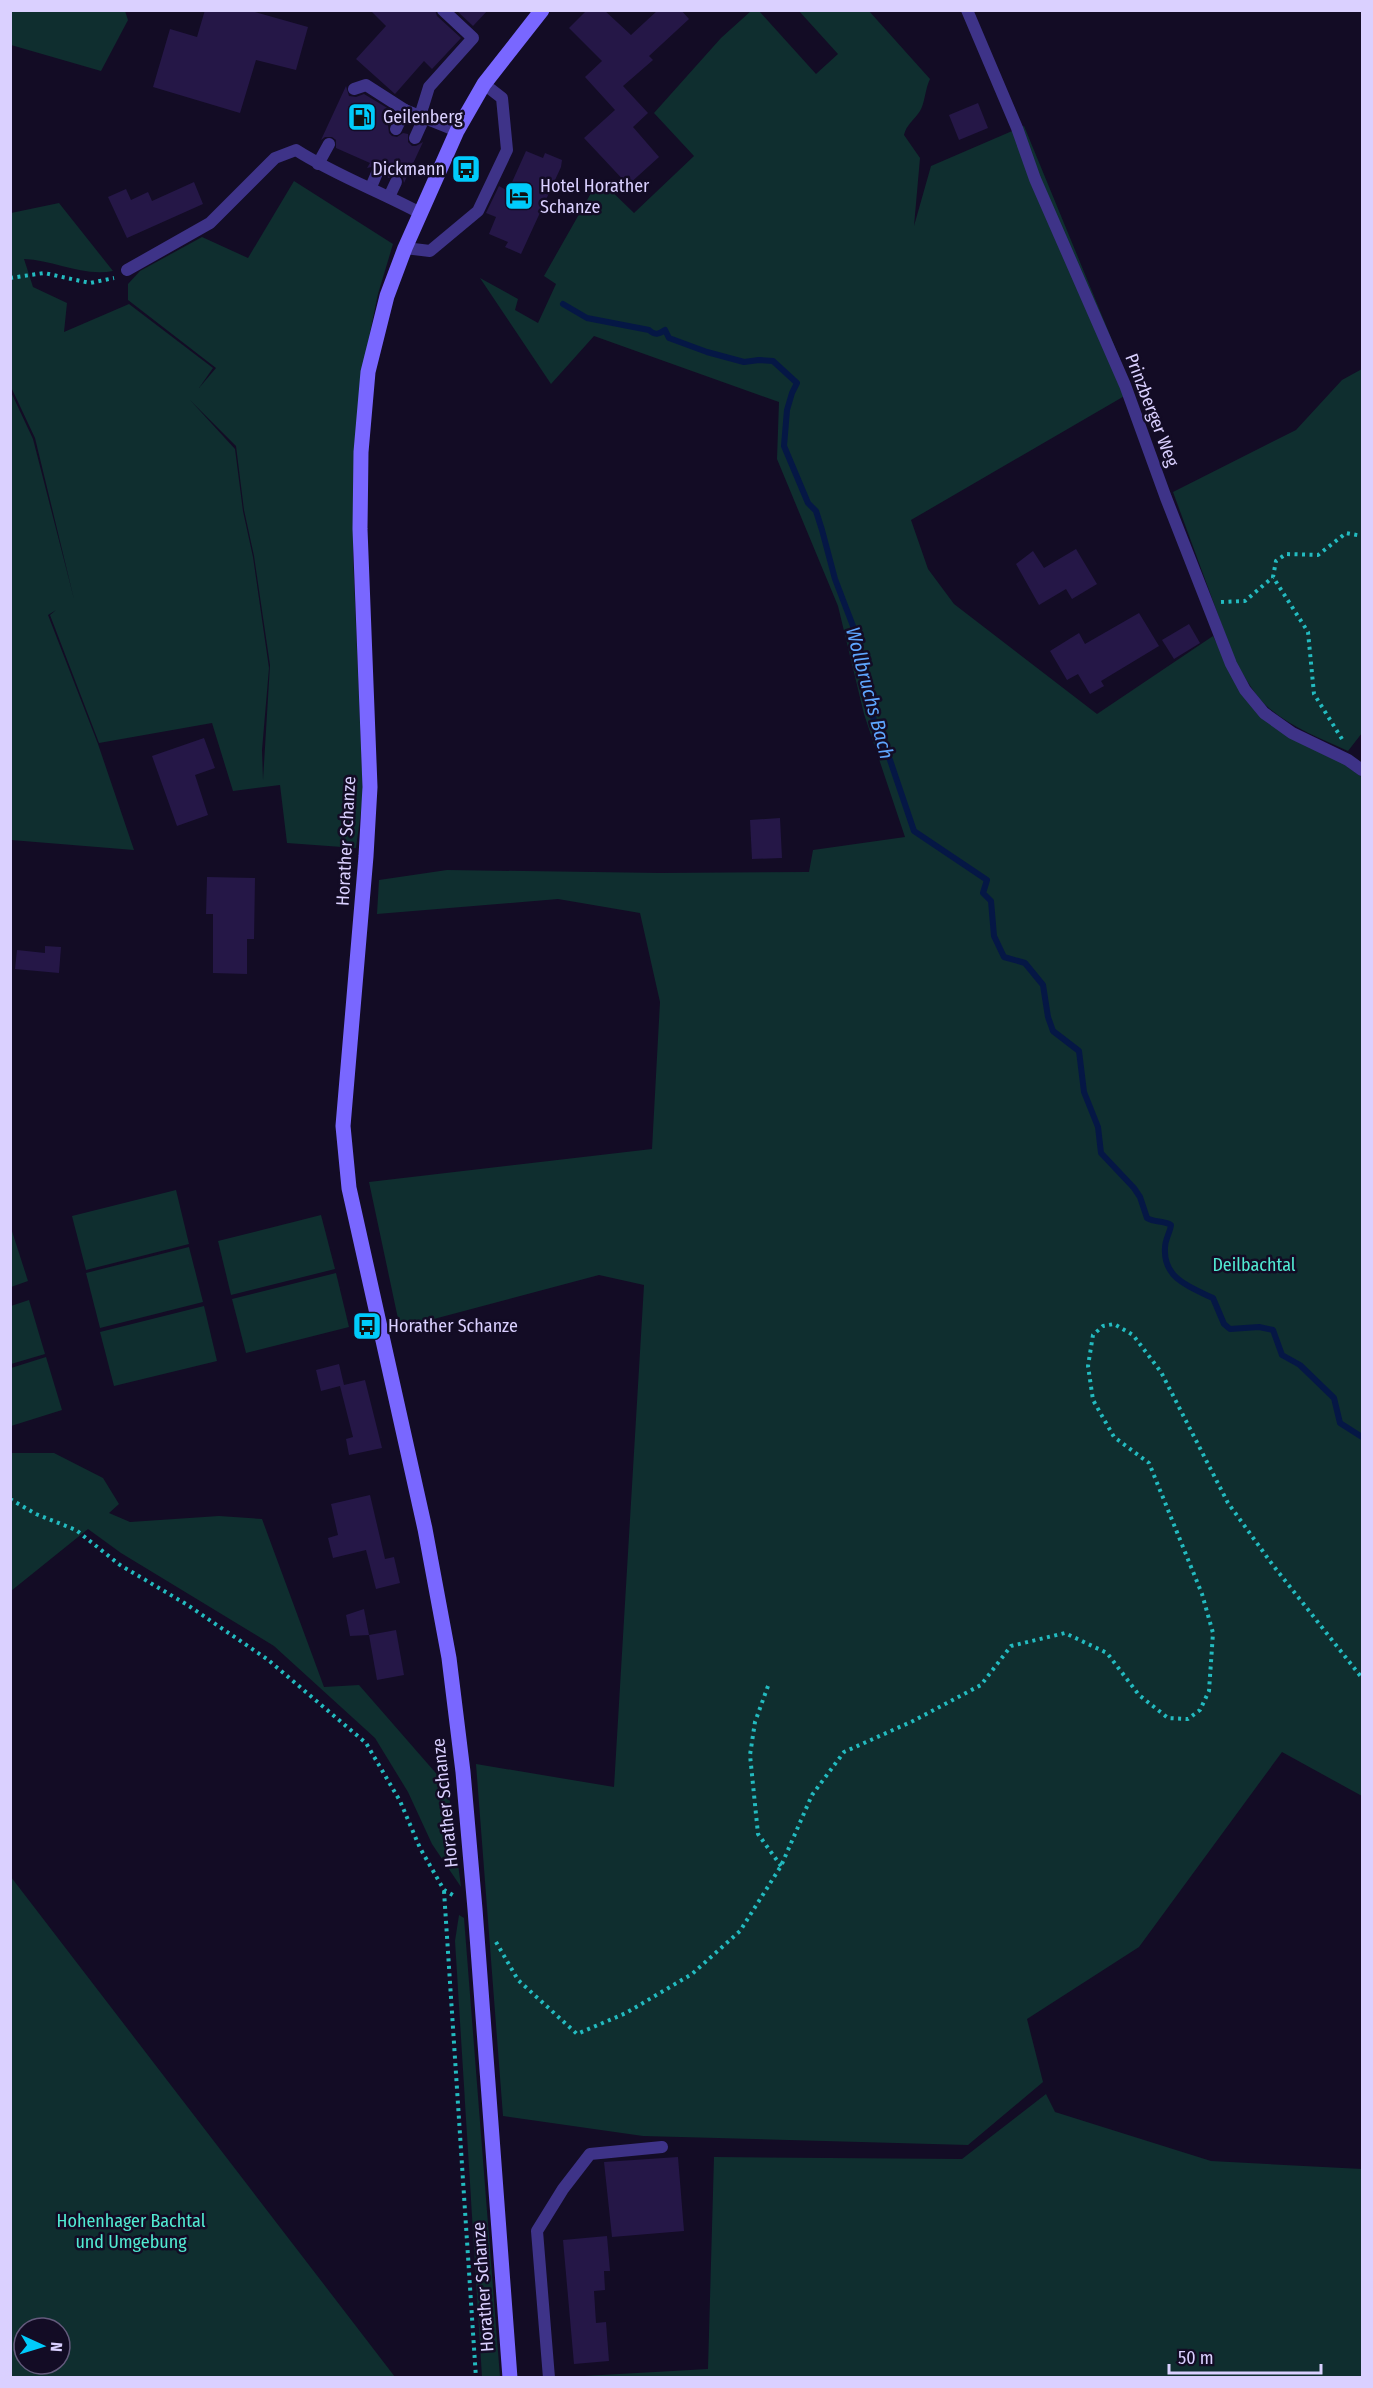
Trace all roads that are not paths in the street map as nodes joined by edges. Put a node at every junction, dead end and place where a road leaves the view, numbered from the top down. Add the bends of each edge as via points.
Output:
1 (443, 10) edge
2 (967, 10) edge
3 (538, 14) edge
4 (484, 84) junction
5 (354, 89) dead end
6 (405, 110) junction
7 (422, 117) junction
8 (396, 129) dead end
9 (458, 131) junction
10 (415, 138) dead end
11 (329, 144) dead end
12 (318, 164) junction
13 (377, 173) dead end
14 (396, 182) dead end
15 (370, 187) junction
16 (389, 197) junction
17 (420, 213) junction
18 (405, 248) junction
19 (127, 270) road end
20 (1362, 770) edge
21 (662, 2147) dead end
22 (510, 2378) edge
23 (549, 2378) edge

1 - 7 lane via 473,38 429,87
2 - 20 lane, Prinzberger Weg via 1125,385 1235,673 1264,713 1292,734
3 - 4 main road, Horather Schanze
4 - 9 main road, Horather Schanze
4 - 18 lane via 502,98 507,150 478,211 430,251
5 - 6 lane via 366,85
6 - 7 lane
6 - 8 lane
7 - 9 lane
7 - 10 lane
9 - 17 main road, Horather Schanze
11 - 12 lane
12 - 15 lane
12 - 19 lane via 296,150 275,158 210,223
13 - 15 lane
14 - 16 lane
15 - 16 lane
16 - 17 lane
17 - 18 main road, Horather Schanze
18 - 22 main road, Horather Schanze via 387,296 368,372 361,452 360,529 370,787 343,1126 349,1188 425,1529 449,1658 475,1909
21 - 23 lane via 590,2154 537,2231

